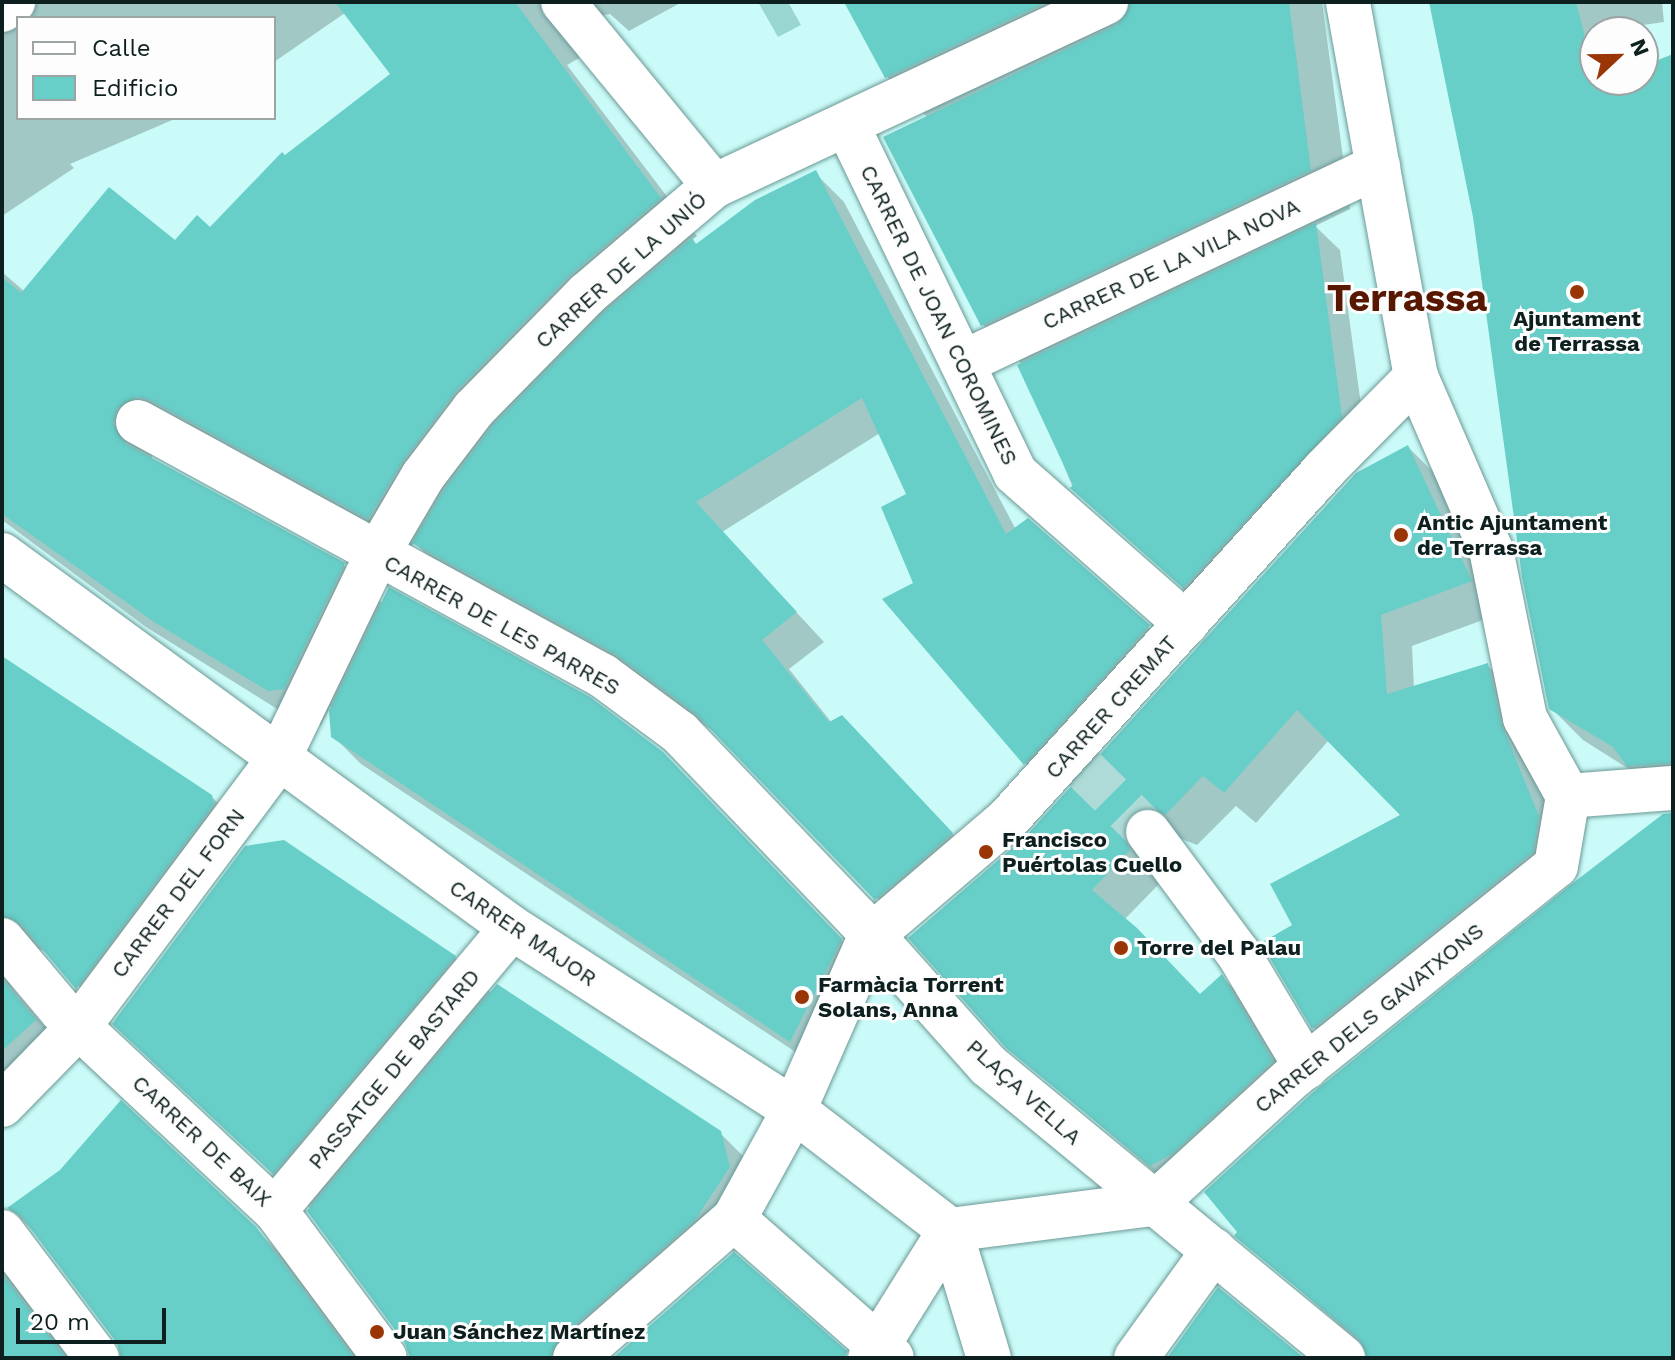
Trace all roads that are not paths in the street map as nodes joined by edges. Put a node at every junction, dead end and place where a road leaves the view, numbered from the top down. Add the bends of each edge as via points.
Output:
1 (13, 2) edge
2 (563, 2) edge
3 (1106, 2) edge
4 (1348, 2) edge
5 (2, 10) edge
6 (847, 125) junction
7 (1378, 166) junction
8 (714, 186) junction
9 (964, 362) junction
10 (1416, 377) junction
11 (138, 422) dead end
12 (2, 555) edge
13 (376, 556) junction
14 (1186, 624) junction
15 (261, 770) junction
16 (1667, 788) edge
17 (1568, 796) junction
18 (1148, 832) tunnel mouth
19 (870, 927) junction
20 (512, 928) junction
21 (2, 940) edge
22 (79, 1026) junction
23 (1306, 1067) junction
24 (785, 1103) junction
25 (2, 1105) edge
26 (1154, 1204) junction
27 (275, 1210) junction
28 (734, 1219) junction
29 (950, 1230) junction
30 (2, 1232) edge
31 (1214, 1250) junction
32 (880, 1354) edge
33 (97, 1358) edge
34 (385, 1358) edge
35 (575, 1358) edge
36 (989, 1358) edge
37 (1136, 1358) edge
38 (1343, 1358) edge

1 - 5 street
2 - 8 street
3 - 6 street, CARRER DE LA UNIÓ
4 - 7 street
6 - 8 street, CARRER DE LA UNIÓ
6 - 9 street, CARRER DE JOAN COROMINES
7 - 9 street, CARRER DE LA VILA NOVA
7 - 10 street
8 - 13 street, CARRER DE LA UNIÓ via 587,294 474,409 401,508
9 - 14 street, CARRER DE JOAN COROMINES via 1015,473
10 - 14 street, CARRER CREMAT
10 - 17 street via 1491,550 1525,718
11 - 13 street, CARRER DE LES PARRES
12 - 15 street, CARRER MAJOR
13 - 15 street, CARRER DE LA UNIÓ
13 - 19 street, CARRER DE LES PARRES via 603,676 680,733
14 - 19 street, CARRER CREMAT via 1074,759 1007,820
15 - 20 street, CARRER MAJOR
15 - 22 street, CARRER DEL FORN
16 - 17 street
17 - 23 street, CARRER DELS GAVATXONS via 1556,866
18 - 23 street via 1238,953
19 - 24 street
19 - 26 street, PLAÇA VELLA via 989,1066
20 - 24 street, CARRER MAJOR
20 - 27 street, PASSATGE DE BASTARD
21 - 22 street, CARRER DE BAIX
22 - 25 street, CARRER DEL FORN
22 - 27 street, CARRER DE BAIX
23 - 26 street, CARRER DELS GAVATXONS via 1184,1171
24 - 28 street
24 - 29 street
26 - 29 street
26 - 31 street, PLAÇA VELLA
27 - 34 street, CARRER DE BAIX
28 - 32 street
28 - 35 street via 638,1309
29 - 32 street
29 - 36 street
30 - 33 street
31 - 37 street
31 - 38 street, PLAÇA VELLA

